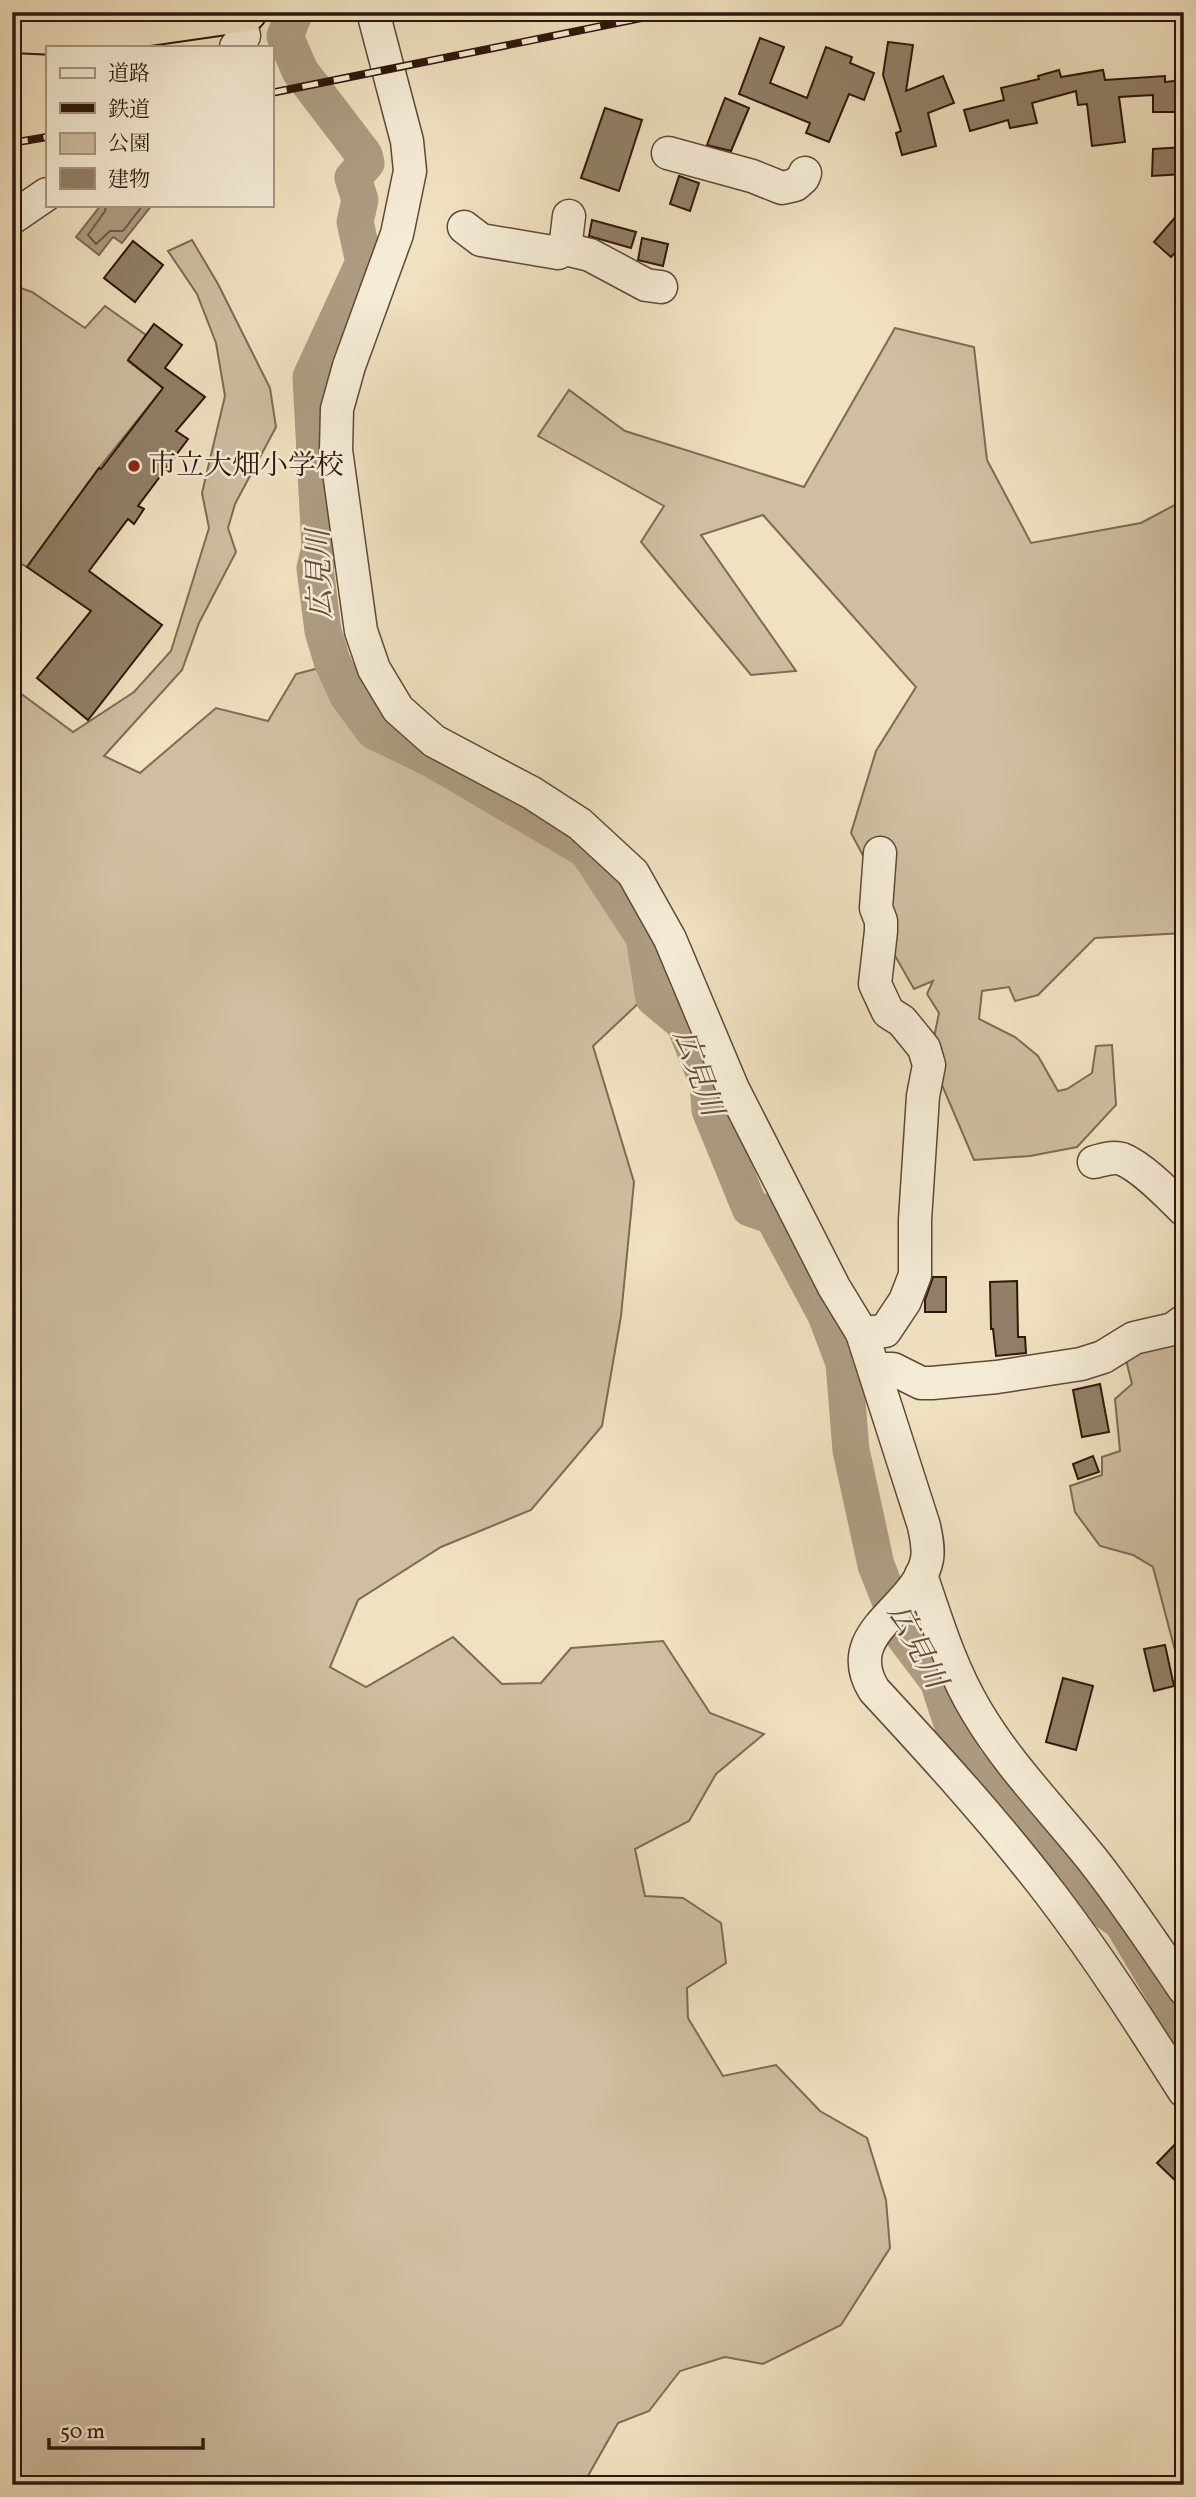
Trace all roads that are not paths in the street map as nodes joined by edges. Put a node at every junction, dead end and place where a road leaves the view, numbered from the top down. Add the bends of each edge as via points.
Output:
1 (373, 12) edge
2 (241, 24) edge
3 (12, 33) edge
4 (668, 153) dead end
5 (805, 173) dead end
6 (46, 195) edge
7 (569, 216) dead end
8 (12, 218) edge
9 (464, 228) dead end
10 (565, 249) junction
11 (661, 287) dead end
12 (880, 853) dead end
13 (1094, 1162) dead end
14 (1184, 1210) edge
15 (1184, 1321) edge
16 (862, 1333) junction
17 (874, 1369) junction
18 (919, 1580) junction
19 (1184, 1989) edge
20 (1184, 2091) edge

1 - 16 street via 407,141 410,171 397,234 337,409 336,450 361,631 374,669 398,709 434,741 580,824 633,873 670,939 733,1089
2 - 3 highway via 79,36
4 - 5 street via 782,188 795,185
6 - 8 street
7 - 10 street
9 - 10 street via 481,240 558,253
10 - 11 street via 590,255 646,285
12 - 16 street via 876,908 881,931 875,984 888,1012 902,1021 924,1048 929,1065 917,1179 915,1275 885,1331
13 - 14 street via 1121,1159
15 - 17 street via 1174,1329 1133,1338 1104,1357 1081,1364 932,1383 921,1383 892,1368
16 - 17 street
17 - 18 street via 924,1526 927,1560
18 - 19 street via 950,1661 977,1712 1010,1762 1136,1918
18 - 20 street via 868,1644 867,1679 1051,1895

